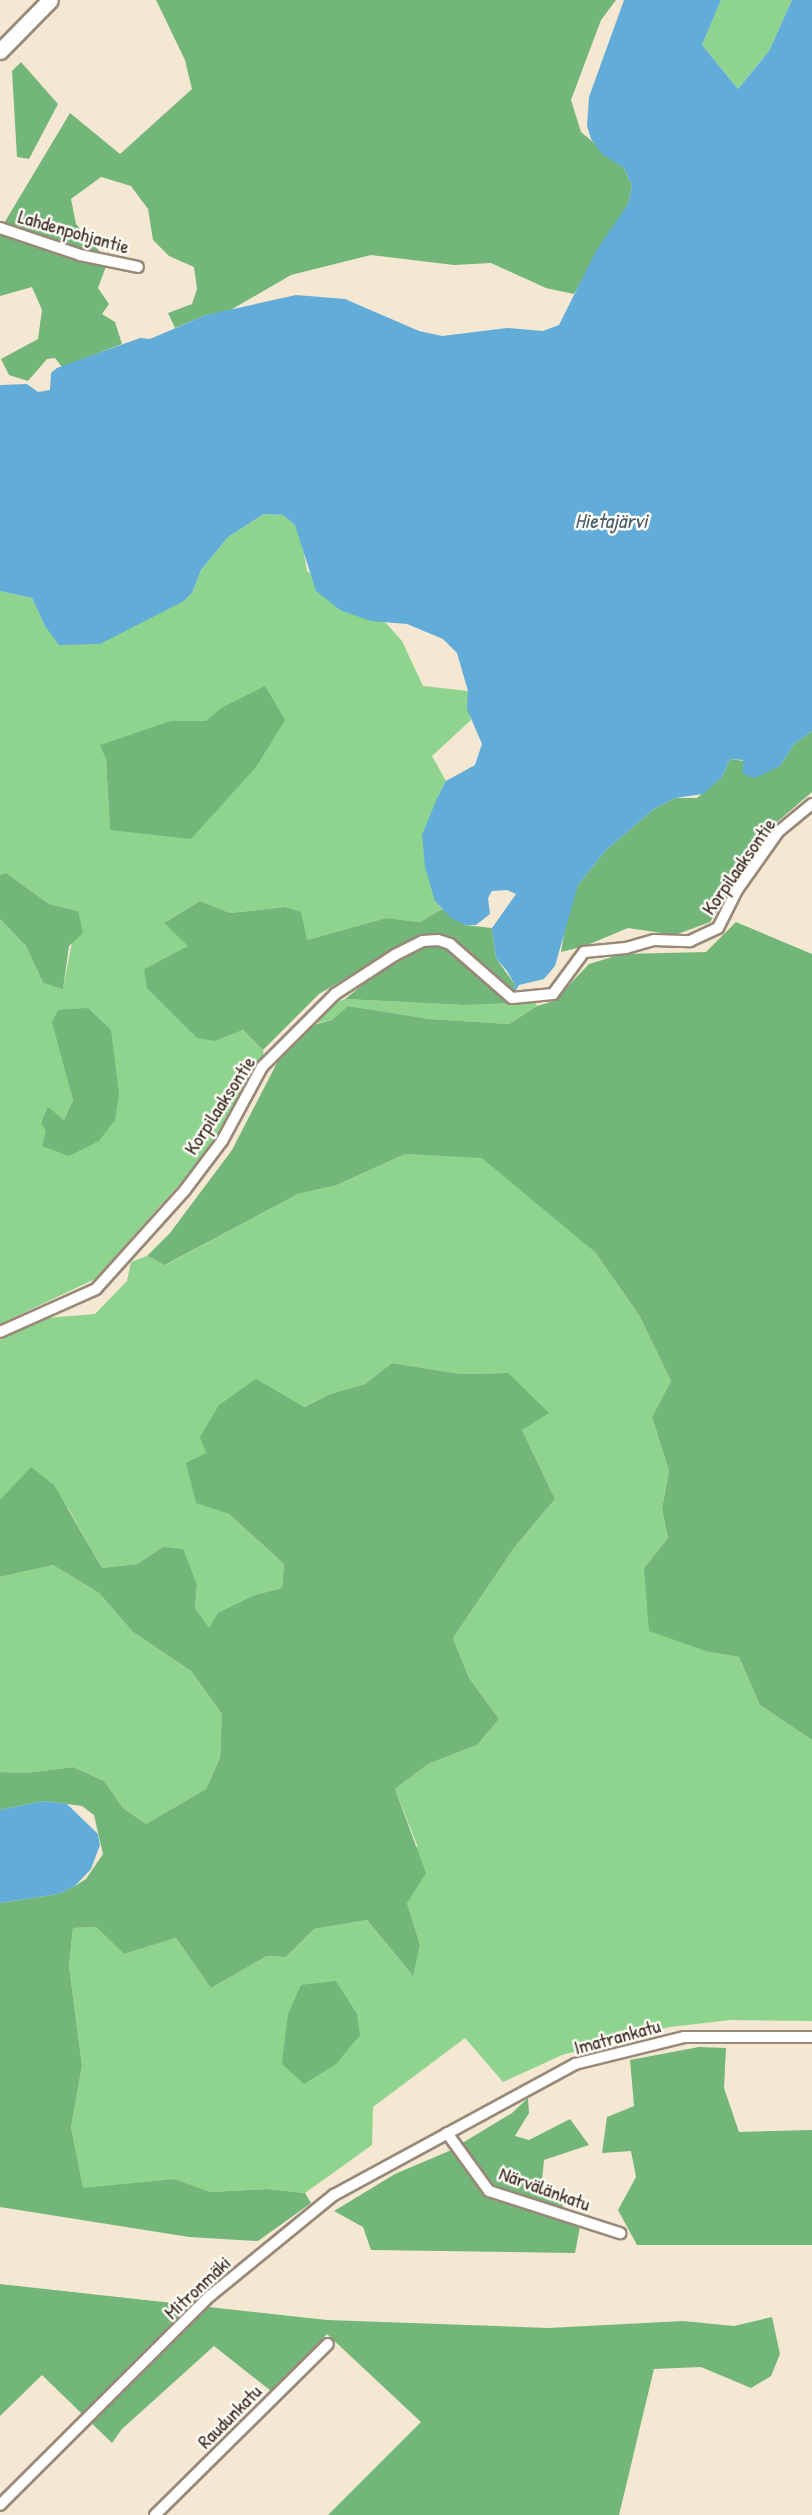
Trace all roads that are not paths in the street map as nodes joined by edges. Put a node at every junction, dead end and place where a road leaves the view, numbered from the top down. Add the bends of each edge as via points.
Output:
1 (50, 0) edge
2 (0, 51) edge
3 (0, 228) edge
4 (138, 267) dead end
5 (812, 804) edge
6 (0, 1332) edge
7 (812, 2037) edge
8 (447, 2133) junction
9 (620, 2233) dead end
10 (328, 2344) dead end
11 (0, 2505) edge
12 (154, 2515) edge

1 - 2 street
3 - 4 street, Lahdenpohjantie via 80,255
5 - 6 street, Korpilaaksontie via 778,832 737,890 718,928 690,941 654,940 584,952 553,994 512,998 450,944 423,941 335,994 262,1067 222,1141 185,1190 96,1289
7 - 8 street, Imatrankatu via 684,2037 575,2064
8 - 9 street, Närvälänkatu via 489,2190
8 - 11 street, Mitronmäki via 334,2194 230,2280
10 - 12 street, Raudunkatu

